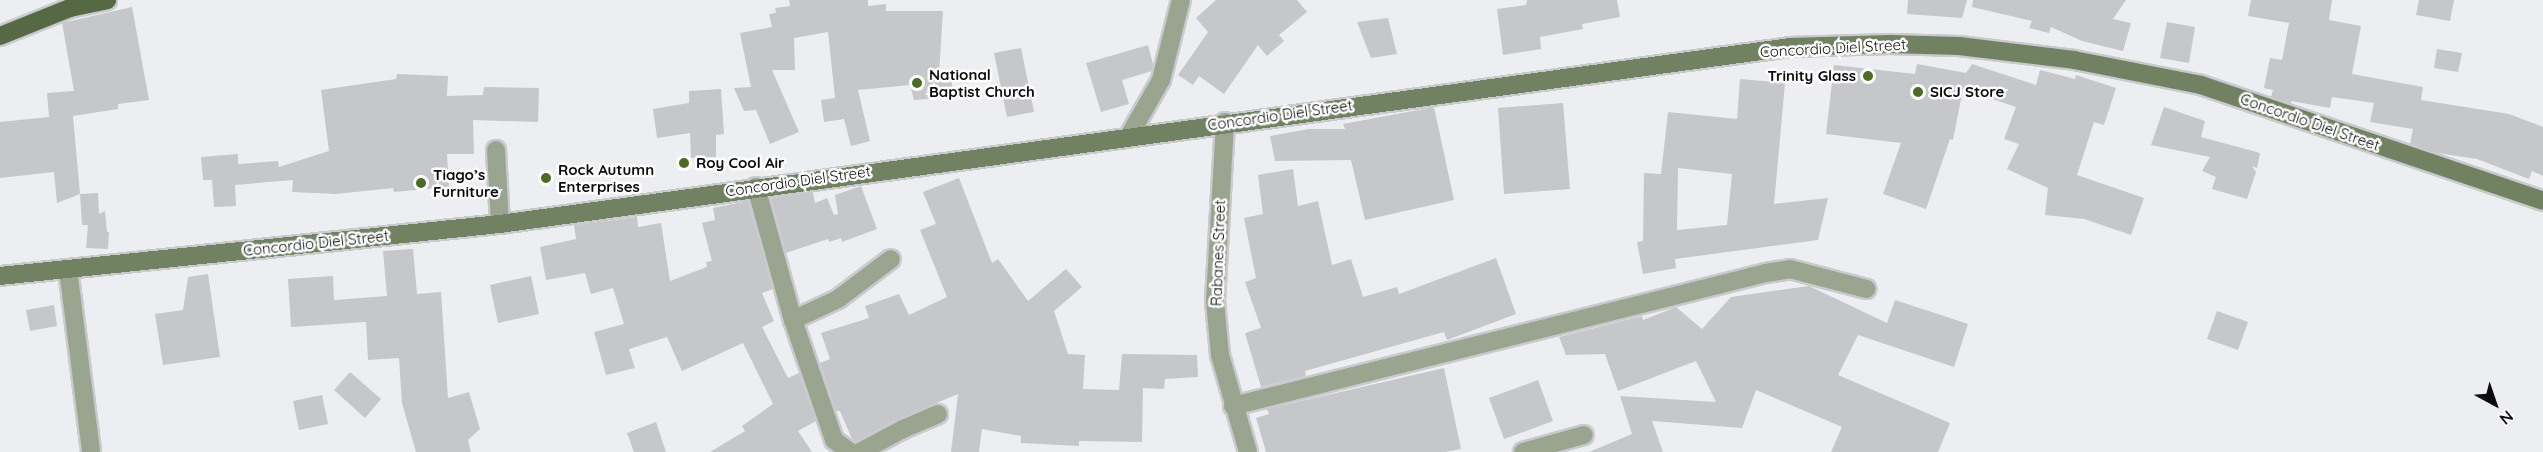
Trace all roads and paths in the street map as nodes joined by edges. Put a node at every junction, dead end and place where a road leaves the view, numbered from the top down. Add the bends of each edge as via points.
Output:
1 (107, 0) edge
2 (1181, 0) edge
3 (0, 36) edge
4 (1225, 122) junction
5 (1129, 136) junction
6 (496, 150) dead end
7 (756, 187) junction
8 (2543, 201) edge
9 (500, 224) junction
10 (891, 259) dead end
11 (68, 269) junction
12 (0, 276) edge
13 (1866, 289) dead end
14 (793, 320) junction
15 (1233, 406) junction
16 (938, 414) dead end
17 (1584, 435) dead end
18 (91, 452) edge
19 (859, 452) edge
20 (1248, 452) edge
21 (1523, 452) edge

1 - 3 main road via 70,8
2 - 5 street via 1161,80
4 - 5 main road, Concordio Diel Street
4 - 8 main road, Concordio Diel Street via 1790,47 1959,46 2084,61 2201,85
4 - 15 street, Rabanes Street via 1215,301 1220,355
5 - 7 main road, Concordio Diel Street
6 - 9 street
7 - 9 main road, Concordio Diel Street
7 - 14 street
9 - 11 main road, Concordio Diel Street
10 - 14 street via 838,299
11 - 12 main road, Concordio Diel Street
11 - 18 street
13 - 15 street via 1790,269 1766,273
14 - 19 street via 834,440
15 - 20 street, Rabanes Street
16 - 19 street
17 - 21 street

